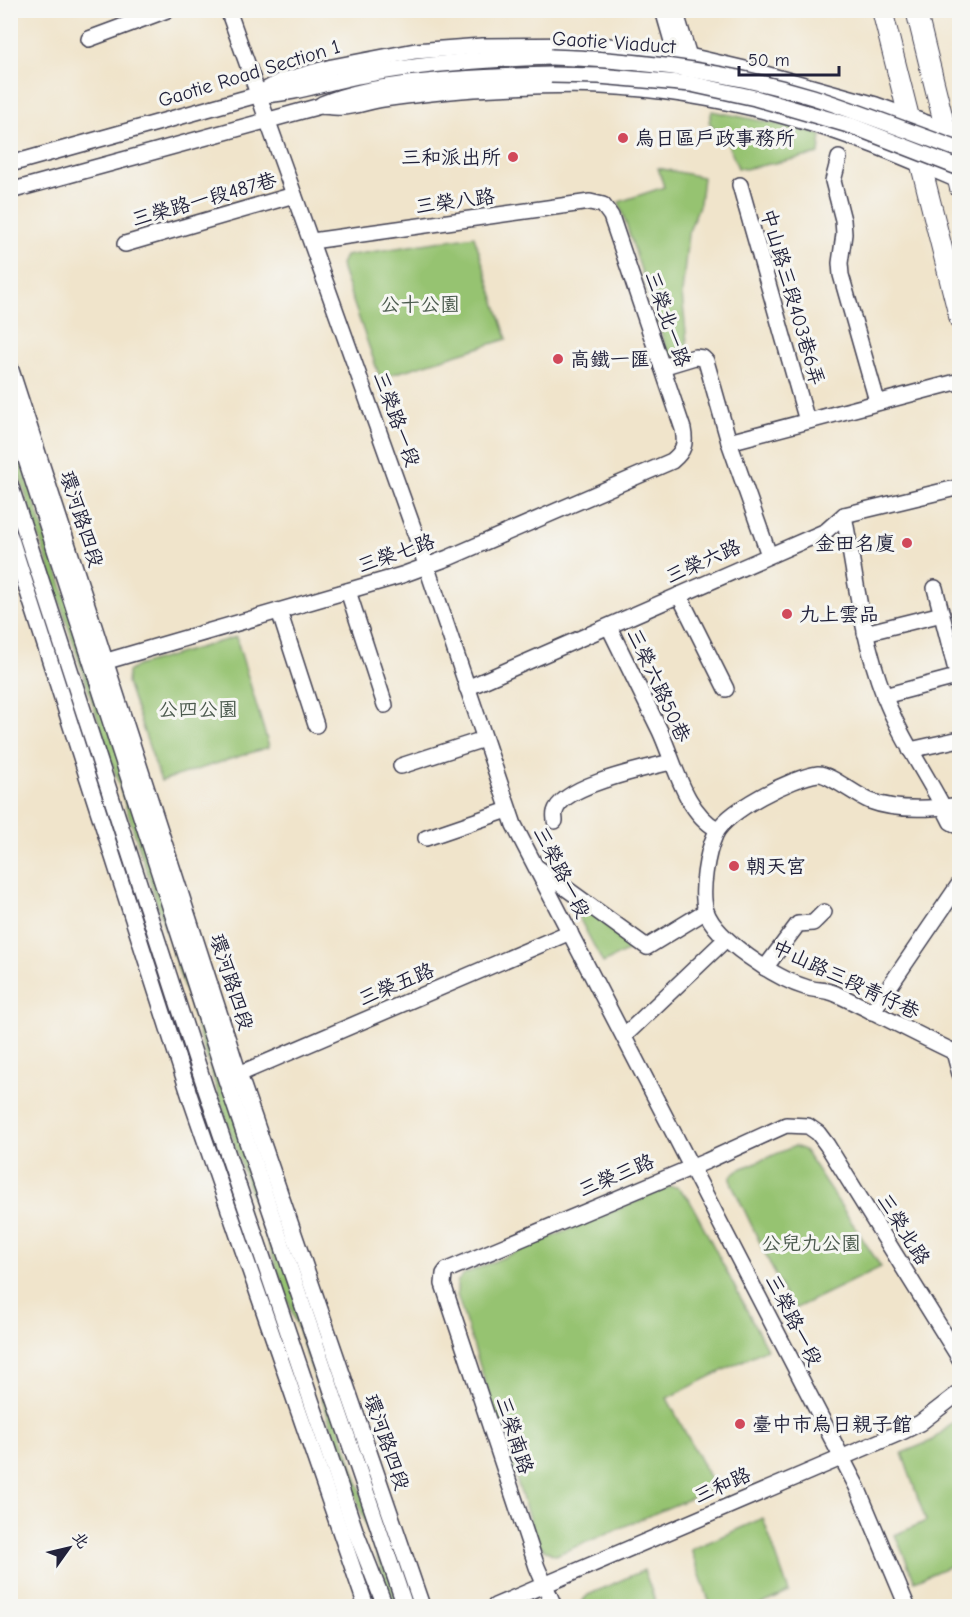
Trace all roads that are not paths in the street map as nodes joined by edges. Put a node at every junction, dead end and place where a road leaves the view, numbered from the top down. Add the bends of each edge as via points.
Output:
1 (167, 10) edge
2 (228, 10) edge
3 (663, 10) edge
4 (675, 10) edge
5 (882, 10) edge
6 (916, 10) edge
7 (89, 39) dead end
8 (682, 55) junction
9 (257, 95) junction
10 (694, 96) junction
11 (320, 106) junction
12 (909, 117) junction
13 (266, 121) junction
14 (952, 132) edge
15 (960, 150) edge
16 (839, 158) dead end
17 (10, 164) edge
18 (920, 165) junction
19 (959, 179) edge
20 (740, 185) dead end
21 (10, 191) edge
22 (294, 195) junction
23 (603, 205) joint
24 (312, 242) junction
25 (125, 244) dead end
26 (960, 320) edge
27 (10, 367) edge
28 (662, 367) junction
29 (960, 381) edge
30 (877, 401) junction
31 (10, 410) edge
32 (807, 421) junction
33 (729, 442) junction
34 (684, 449) joint
35 (10, 484) edge
36 (960, 487) edge
37 (844, 515) junction
38 (10, 536) edge
39 (769, 555) junction
40 (426, 566) junction
41 (935, 588) dead end
42 (348, 591) junction
43 (679, 595) junction
44 (279, 611) junction
45 (942, 614) junction
46 (609, 627) junction
47 (865, 633) junction
48 (107, 661) junction
49 (959, 679) edge
50 (467, 688) junction
51 (726, 689) dead end
52 (884, 696) junction
53 (385, 705) dead end
54 (316, 725) dead end
55 (484, 739) junction
56 (960, 740) edge
57 (910, 750) junction
58 (671, 762) junction
59 (401, 766) dead end
60 (960, 805) edge
61 (944, 808) junction
62 (508, 810) junction
63 (555, 821) dead end
64 (960, 827) edge
65 (717, 829) junction
66 (426, 838) dead end
67 (535, 866) junction
68 (960, 883) edge
69 (706, 911) junction
70 (824, 912) dead end
71 (570, 932) junction
72 (726, 939) junction
73 (765, 968) junction
74 (872, 1012) junction
75 (624, 1036) junction
76 (957, 1052) edge
77 (239, 1074) junction
78 (960, 1074) edge
79 (808, 1126) joint
80 (692, 1167) junction
81 (444, 1274) joint
82 (960, 1359) edge
83 (960, 1392) edge
84 (842, 1457) junction
85 (545, 1585) junction
86 (366, 1606) edge
87 (385, 1606) edge
88 (405, 1606) edge
89 (422, 1606) edge
90 (495, 1606) edge
91 (554, 1606) edge
92 (907, 1606) edge

1 - 7 street
2 - 9 street, 三榮路一段
3 - 8 street
4 - 8 street
5 - 12 main road
6 - 14 main road
8 - 9 street, Gaotie Road Section 1 via 601,45 552,44 415,51 281,81
8 - 10 street
8 - 12 street, Gaotie Road Section 1 via 810,86
9 - 13 street, 三榮路一段
9 - 15 street, Gaotie Viaduct, bridge via 285,94 336,80 482,59 600,59 687,68 757,82 834,104
9 - 17 street, Gaotie Road Section 1
10 - 11 street via 599,85 551,86 427,93 344,108
10 - 18 street via 803,121
11 - 13 street
11 - 19 street, Gaotie Viaduct, bridge via 340,96 367,90 483,76 599,76 691,84 807,111 852,126
12 - 14 street, Gaotie Road Section 1
12 - 18 main road
13 - 21 street
13 - 22 street, 三榮路一段
14 - 19 main road
16 - 30 street via 833,181 843,220 841,275
18 - 19 street
18 - 26 main road
20 - 32 street, 中山路三段403巷6弄
22 - 24 street, 三榮路一段
22 - 25 street, 三榮路一段487巷
23 - 24 street, 三榮八路 via 590,202
23 - 28 street, 三榮北一路 via 611,216
24 - 40 street, 三榮路一段
27 - 48 street, 環河路四段
28 - 33 street via 695,357 706,361
28 - 34 street, 三榮北一路 via 683,429
29 - 30 street
30 - 32 street
31 - 88 street, 環河路四段 via 226,1080
32 - 33 street
33 - 39 street
34 - 40 street, 三榮七路 via 672,460
35 - 87 street via 206,1090 351,1518
36 - 37 street, 三榮六路
37 - 39 street, 三榮六路 via 826,531
37 - 47 street
38 - 86 street via 190,1097
39 - 43 street, 三榮六路
40 - 42 street, 三榮七路
40 - 50 street, 三榮路一段
41 - 45 street
42 - 44 street, 三榮七路
42 - 53 street
43 - 46 street, 三榮六路
43 - 51 street
44 - 48 street, 三榮七路
44 - 54 street
45 - 47 street
45 - 49 street
46 - 50 street, 三榮六路
46 - 58 street, 三榮六路50巷 via 662,735
47 - 52 street
48 - 77 street, 環河路四段
49 - 52 street
50 - 55 street, 三榮路一段
52 - 57 street
55 - 59 street
55 - 62 street, 三榮路一段
56 - 57 street
57 - 61 street
58 - 63 street via 592,784 559,805
58 - 65 street, 三榮六路50巷 via 701,818
60 - 61 street
61 - 64 street via 951,822
61 - 65 street via 869,801 819,774 757,798
62 - 66 street
62 - 67 street, 三榮路一段
65 - 69 street via 706,865
67 - 69 street via 647,947
67 - 71 street, 三榮路一段
68 - 74 street
69 - 72 street, 中山路三段青仔巷
70 - 73 street via 813,924 798,924
71 - 75 street, 三榮路一段
71 - 77 street, 三榮五路
72 - 73 street, 中山路三段青仔巷
72 - 75 street
73 - 74 street, 中山路三段青仔巷 via 805,987 833,992
74 - 76 street, 中山路三段青仔巷
75 - 80 street, 三榮路一段
76 - 78 street
77 - 89 street, 環河路四段
79 - 80 street, 三榮三路 via 786,1125
79 - 82 street, 三榮北路 via 827,1145
80 - 81 street, 三榮三路
80 - 84 street, 三榮路一段
81 - 85 street, 三榮南路 via 443,1284
83 - 84 street, 三和路 via 920,1423
84 - 85 street, 三和路
84 - 92 street, 三榮路一段
85 - 90 street, 三和路
85 - 91 street, 三榮南路

